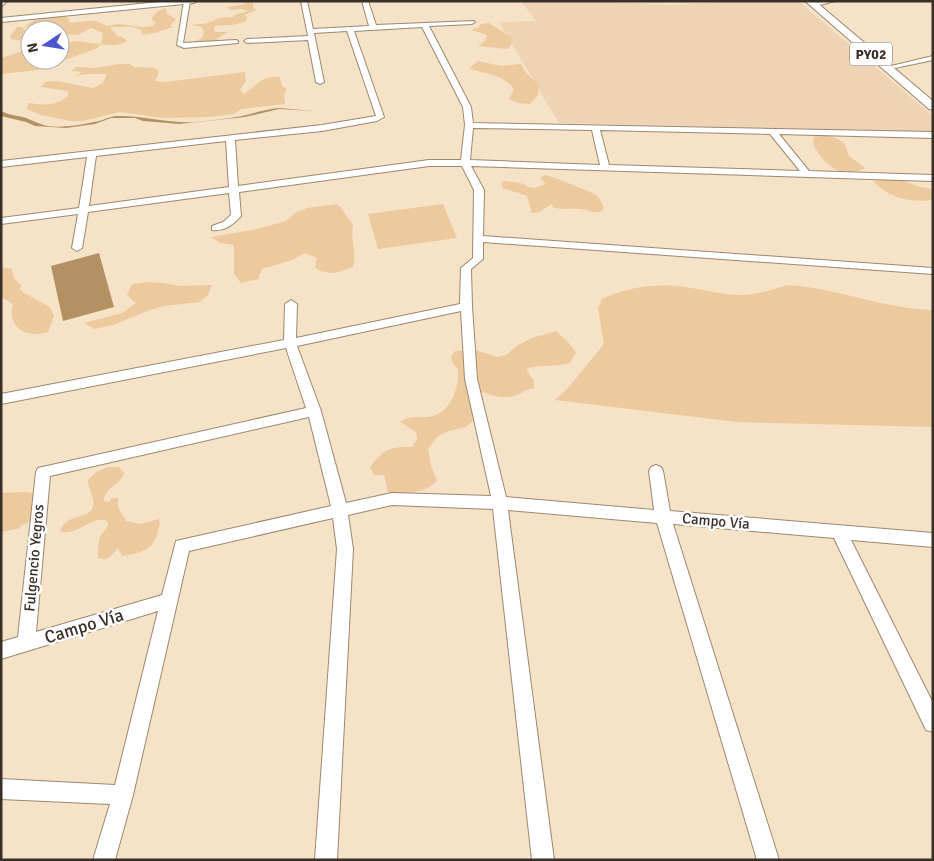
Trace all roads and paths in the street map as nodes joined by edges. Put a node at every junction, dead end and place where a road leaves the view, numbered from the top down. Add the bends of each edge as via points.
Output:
1 (4, 1) edge
2 (304, 1) edge
3 (365, 1) edge
4 (832, 1) edge
5 (189, 2) edge
6 (816, 2) edge
7 (127, 5) edge
8 (1, 6) edge
9 (1, 20) edge
10 (472, 22) dead end
11 (424, 24) junction
12 (373, 27) junction
13 (350, 28) junction
14 (310, 35) junction
15 (247, 41) dead end
16 (236, 42) dead end
17 (933, 58) edge
18 (896, 66) junction
19 (320, 82) dead end
20 (933, 97) edge
21 (933, 107) edge
22 (469, 125) junction
23 (595, 127) junction
24 (772, 131) junction
25 (933, 135) edge
26 (230, 137) junction
27 (92, 154) junction
28 (465, 162) junction
29 (1, 164) edge
30 (605, 167) junction
31 (806, 173) junction
32 (933, 178) edge
33 (232, 190) junction
34 (84, 210) junction
35 (1, 221) edge
36 (216, 228) dead end
37 (478, 239) junction
38 (77, 248) dead end
39 (933, 271) edge
40 (291, 304) dead end
41 (466, 306) junction
42 (290, 343) junction
43 (1, 399) edge
44 (314, 411) junction
45 (656, 471) dead end
46 (500, 502) junction
47 (340, 510) junction
48 (663, 517) junction
49 (839, 532) junction
50 (933, 540) edge
51 (167, 601) junction
52 (26, 644) junction
53 (1, 651) edge
54 (933, 723) edge
55 (1, 790) edge
56 (123, 795) junction
57 (104, 860) edge
58 (326, 860) edge
59 (543, 860) edge
60 (768, 860) edge

1 - 8 street
2 - 14 street
3 - 12 street
4 - 6 street
5 - 7 main road
5 - 16 street via 179,44
6 - 18 highway, PY02
6 - 21 highway, PY02
7 - 9 main road
10 - 11 street
11 - 12 street
11 - 22 street via 463,100
12 - 13 street
13 - 14 street
13 - 26 street via 380,117 322,128
14 - 15 street
14 - 19 street
17 - 18 street
18 - 20 highway, PY02
22 - 23 street
22 - 28 street
23 - 24 street
23 - 30 street
24 - 25 street
24 - 31 street
26 - 27 street
26 - 33 street
27 - 29 street
27 - 34 street
28 - 30 street
28 - 33 street via 428,163
28 - 37 street via 479,190
30 - 31 street
31 - 32 street
33 - 34 street
33 - 36 street via 236,216
34 - 35 street
34 - 38 street
37 - 39 street
37 - 41 street via 478,259 466,268
40 - 42 street
41 - 42 street
41 - 46 street via 471,379
42 - 43 street
42 - 44 street
44 - 47 street
44 - 52 street, Fulgencio Yegros via 42,472
45 - 48 street
46 - 47 street, Campo Vía via 392,499
46 - 48 street, Campo Vía
46 - 59 street
47 - 51 street, Campo Vía via 182,546
47 - 58 street via 345,549
48 - 49 street, Campo Vía
48 - 60 street
49 - 50 street, Campo Vía
49 - 54 street
51 - 52 street, Campo Vía
51 - 56 street
52 - 53 street, Campo Vía
55 - 56 street
56 - 57 street

